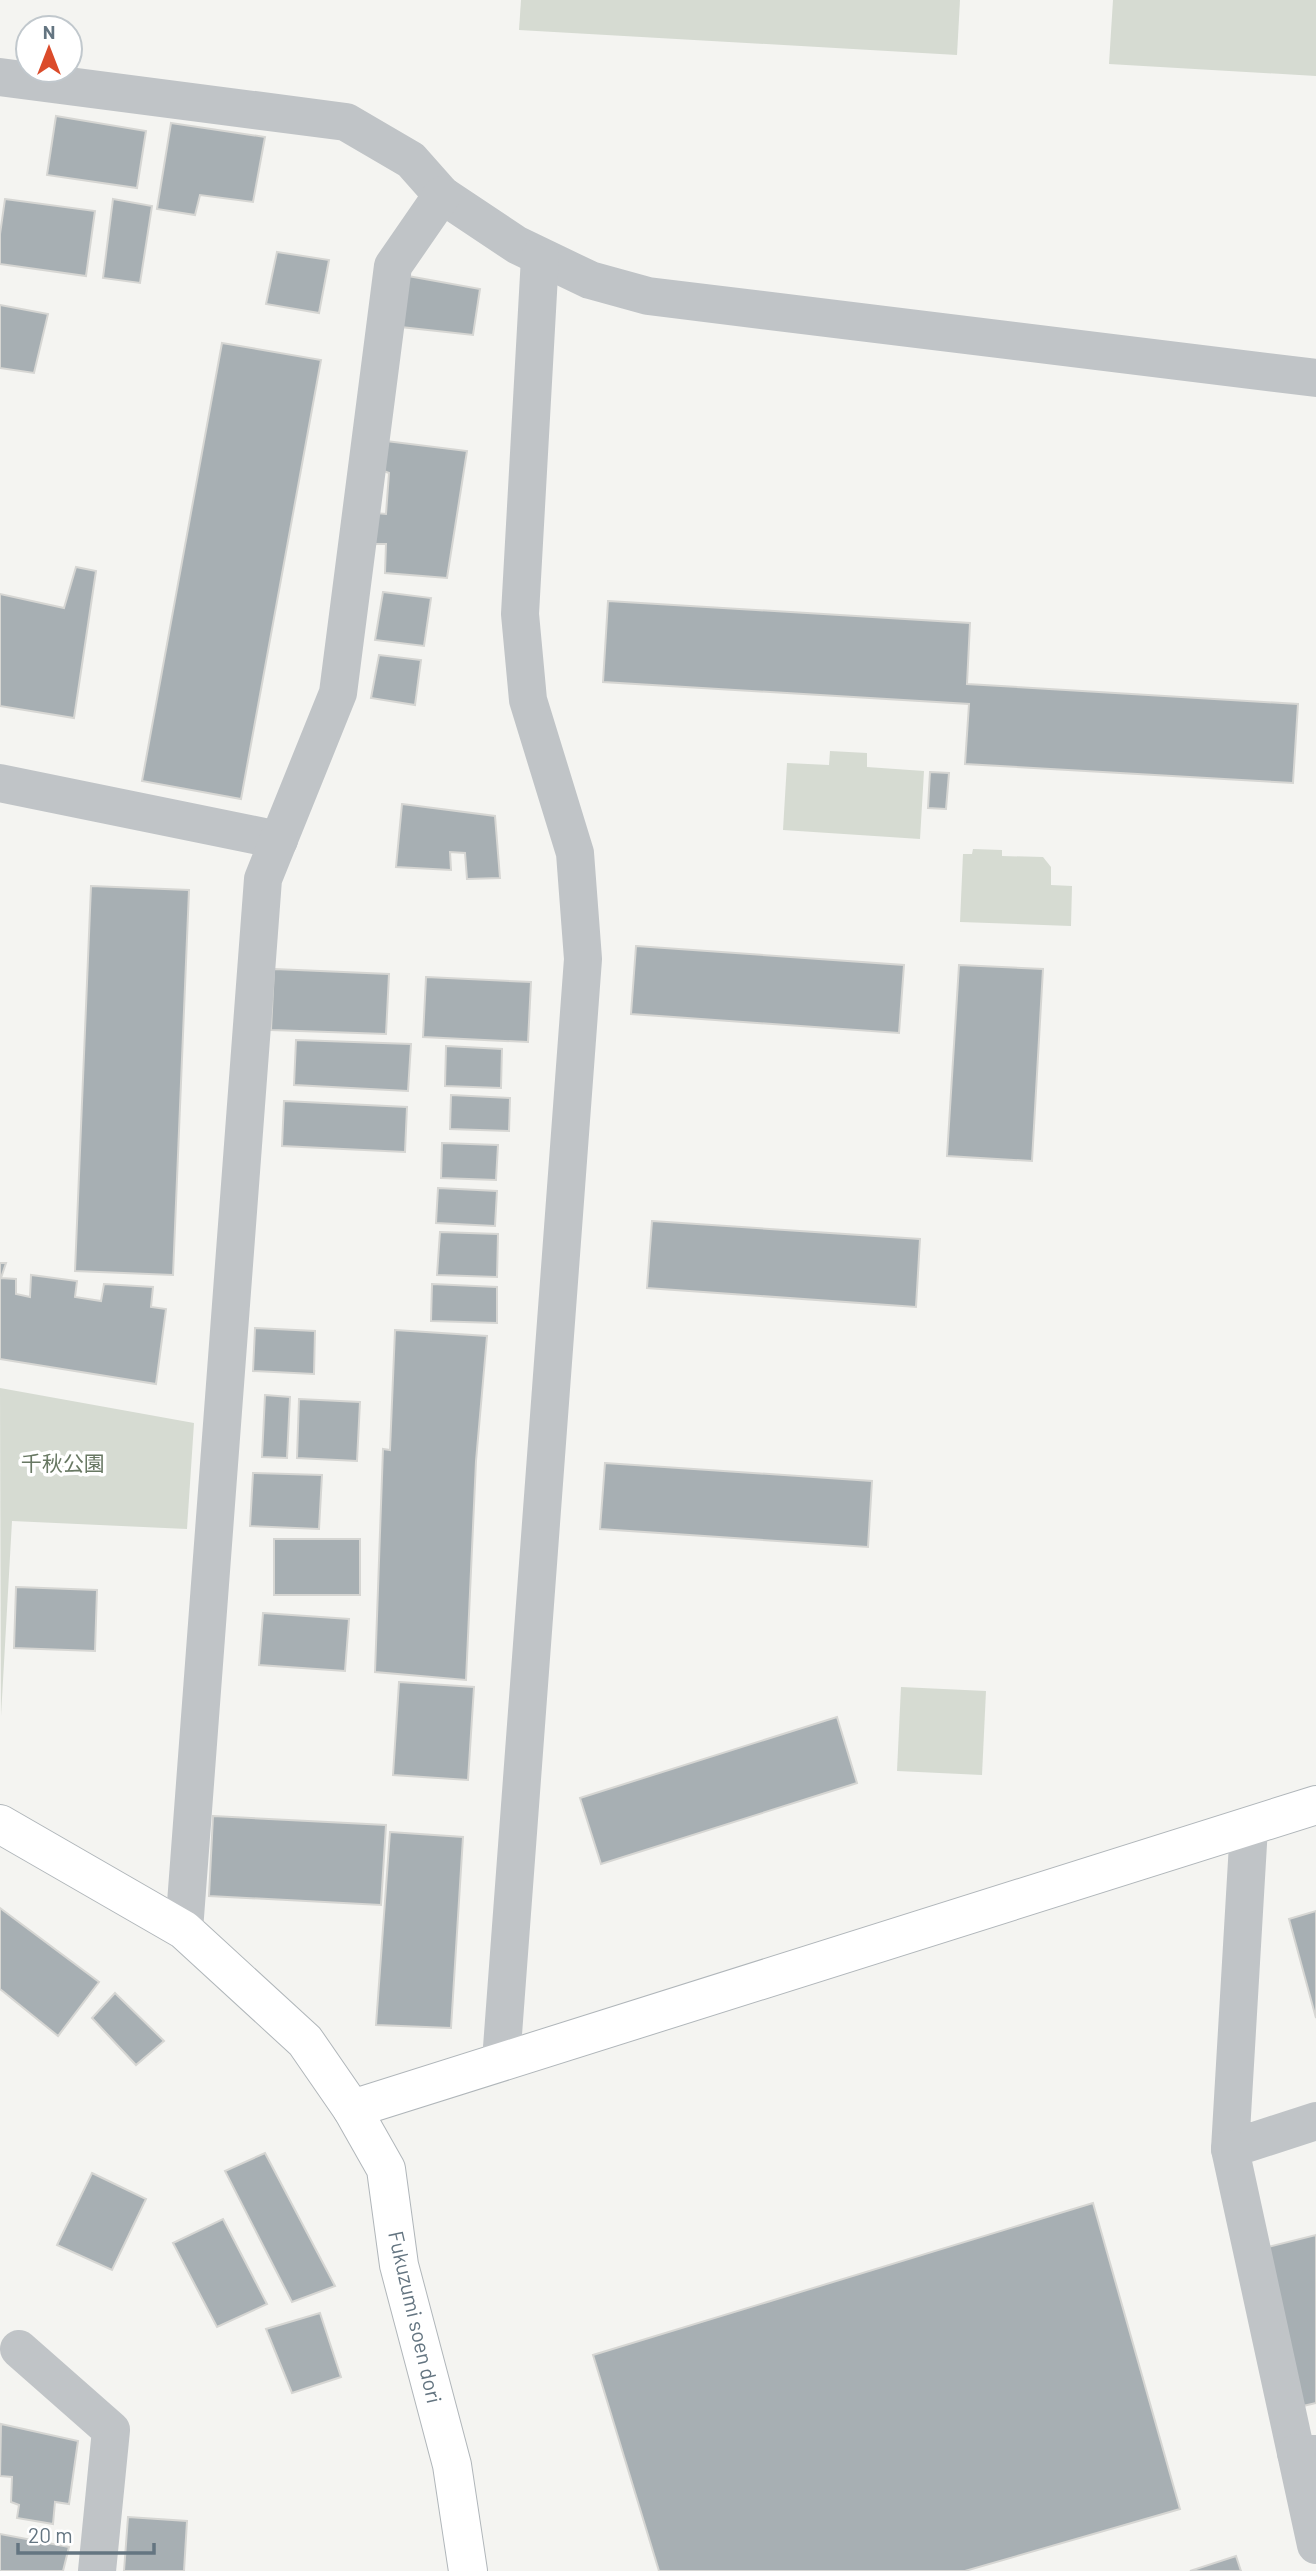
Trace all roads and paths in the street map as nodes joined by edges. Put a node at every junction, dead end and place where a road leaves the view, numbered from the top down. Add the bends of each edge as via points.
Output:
1 (0, 77) edge
2 (442, 195) junction
3 (540, 257) junction
4 (1316, 378) edge
5 (0, 783) edge
6 (279, 840) junction
7 (1316, 1805) edge
8 (0, 1824) edge
9 (1249, 1827) junction
10 (184, 1930) junction
11 (501, 2061) junction
12 (352, 2109) junction
13 (1316, 2121) edge
14 (1230, 2149) junction
15 (19, 2349) dead end
16 (1306, 2453) edge
17 (1316, 2545) edge
18 (97, 2571) edge
19 (468, 2571) edge

1 - 2 street via 346,122 411,160
2 - 3 street
2 - 6 street via 393,266 338,693
3 - 4 street via 590,280 648,296
3 - 11 street via 520,614 528,700 575,853 583,959
5 - 6 street
6 - 10 street via 263,878
7 - 9 street
8 - 10 street, Fukuzumi soen dori
9 - 11 street
9 - 14 street
10 - 12 street, Fukuzumi soen dori via 305,2041
11 - 12 street
12 - 19 street, Fukuzumi soen dori via 386,2169 399,2265 452,2465
13 - 14 street
14 - 16 street
15 - 18 street via 111,2430
16 - 17 street

